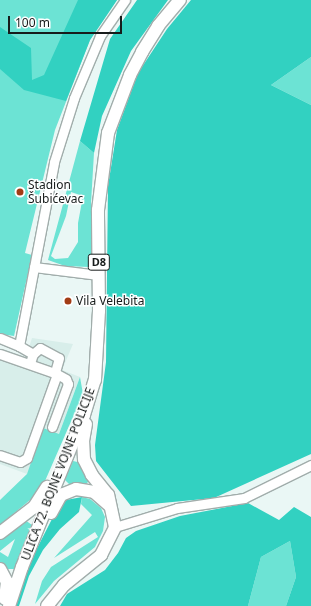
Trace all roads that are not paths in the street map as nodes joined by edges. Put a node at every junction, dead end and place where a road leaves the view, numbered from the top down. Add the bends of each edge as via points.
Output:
1 (125, 0) edge
2 (180, 0) edge
3 (34, 267) junction
4 (99, 275) junction
5 (0, 338) edge
6 (20, 346) junction
7 (0, 354) edge
8 (32, 359) junction
9 (56, 373) junction
10 (84, 415) junction
11 (52, 427) dead end
12 (0, 455) edge
13 (67, 459) junction
14 (311, 466) edge
15 (112, 509) junction
16 (39, 523) junction
17 (115, 527) junction
18 (0, 533) edge
19 (0, 569) edge
20 (5, 606) edge
21 (9, 606) edge
22 (46, 606) edge

1 - 3 street via 100,36 74,98 54,162
2 - 4 main road, ULICA 72. BOJNE VOJNE POLICIJE / D8 via 158,26 142,52 108,133 98,210
3 - 4 street
3 - 6 street
4 - 10 main road, ULICA 72. BOJNE VOJNE POLICIJE / D8 via 97,364
5 - 6 street
6 - 8 street
7 - 8 street
8 - 9 street
8 - 9 street via 40,348 59,358
9 - 11 street via 66,379 68,384
9 - 12 street via 27,458 20,462
10 - 13 main road, ULICA 72. BOJNE VOJNE POLICIJE / D8
10 - 15 main road via 84,460 108,495
13 - 16 main road, ULICA 72. BOJNE VOJNE POLICIJE / D8
13 - 18 main road via 58,468 40,501
14 - 17 street via 244,498 177,508
15 - 16 main road via 94,492 76,489 62,495 51,512
15 - 17 main road
16 - 21 main road, ULICA 72. BOJNE VOJNE POLICIJE / D8
17 - 22 main road via 101,554 64,585
19 - 20 main road via 7,582

